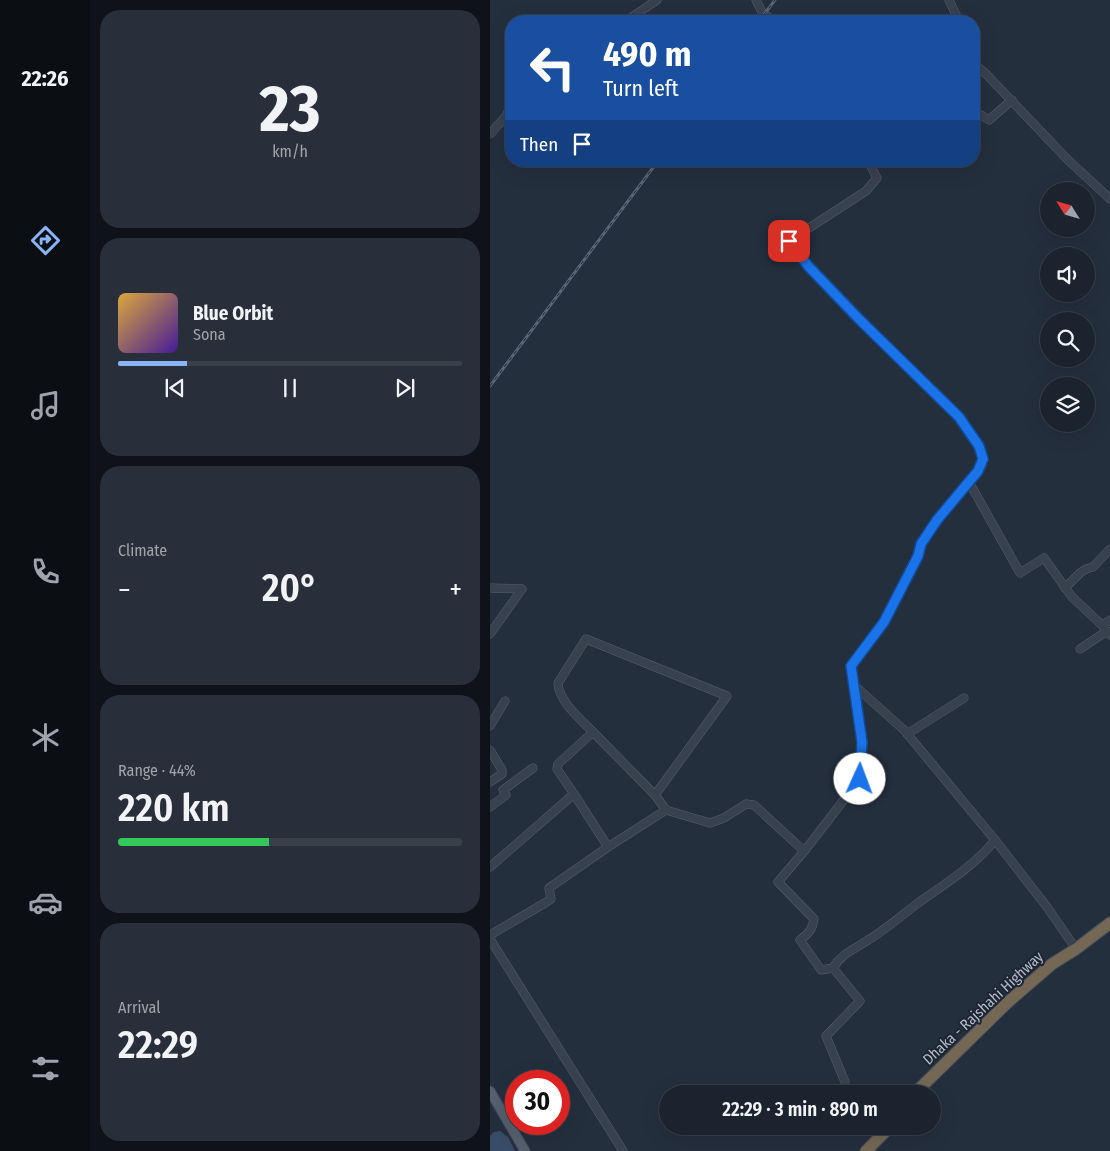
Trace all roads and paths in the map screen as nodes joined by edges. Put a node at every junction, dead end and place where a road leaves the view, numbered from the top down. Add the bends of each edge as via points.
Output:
1 (657, 0) edge
2 (756, 0) edge
3 (949, 0) edge
4 (635, 15) edge
5 (766, 15) edge
6 (956, 15) edge
7 (980, 69) edge
8 (1012, 100) junction
9 (980, 115) edge
10 (505, 117) edge
11 (490, 134) edge
12 (871, 167) edge
13 (1110, 199) edge
14 (969, 482) junction
15 (1110, 548) edge
16 (490, 588) edge
17 (1065, 588) junction
18 (1110, 620) edge
19 (1106, 630) edge
20 (490, 634) edge
21 (1080, 649) dead end
22 (855, 686) junction
23 (964, 698) dead end
24 (505, 701) dead end
25 (490, 726) edge
26 (593, 732) junction
27 (907, 734) junction
28 (490, 750) edge
29 (533, 768) dead end
30 (490, 782) edge
31 (574, 794) junction
32 (655, 795) junction
33 (490, 807) edge
34 (666, 810) junction
35 (995, 840) junction
36 (608, 847) junction
37 (804, 851) junction
38 (490, 867) edge
39 (1110, 923) edge
40 (490, 935) edge
41 (490, 939) edge
42 (1076, 949) junction
43 (833, 968) junction
44 (845, 1082) dead end
45 (923, 1085) edge
46 (934, 1085) edge
47 (490, 1091) edge
48 (490, 1101) edge
49 (872, 1135) edge
50 (882, 1135) edge
51 (519, 1151) edge
52 (525, 1151) edge
53 (623, 1151) edge
54 (855, 1151) edge
55 (866, 1151) edge

1 - 4 street
2 - 5 street
3 - 6 street
7 - 8 street
8 - 9 street via 989,120
8 - 13 street
10 - 11 street
12 - 14 street via 876,178 866,190 789,241 809,267 969,429 983,459
14 - 17 street via 1020,573 1044,558
14 - 22 street via 921,544 884,622 851,666
15 - 17 street via 1093,567 1080,573
16 - 20 street via 522,589
17 - 19 street
18 - 19 street
19 - 21 street
22 - 27 street
22 - 37 street via 862,742 860,779
23 - 27 street
24 - 25 street
26 - 31 street via 558,764 557,769
26 - 32 street
26 - 32 street via 558,690 558,683 586,639 727,696
27 - 35 street
28 - 30 street via 502,774
29 - 33 street via 503,790 506,795
31 - 36 street
31 - 38 street
32 - 34 street
34 - 36 street
34 - 37 street via 710,823 746,804 754,806
35 - 42 street
35 - 43 street via 954,876 865,942 847,951
36 - 40 street via 550,888 551,898 545,903
37 - 43 street via 778,882 814,919 814,925 800,940 822,970
39 - 42 highway, Dhaka - Rajshahi Highway
41 - 53 street
42 - 45 highway, Dhaka - Rajshahi Highway via 1052,964 1007,1003
42 - 46 highway, Dhaka - Rajshahi Highway
43 - 44 street via 860,1001 826,1036
47 - 52 main road
48 - 51 main road
49 - 54 highway
50 - 55 highway

